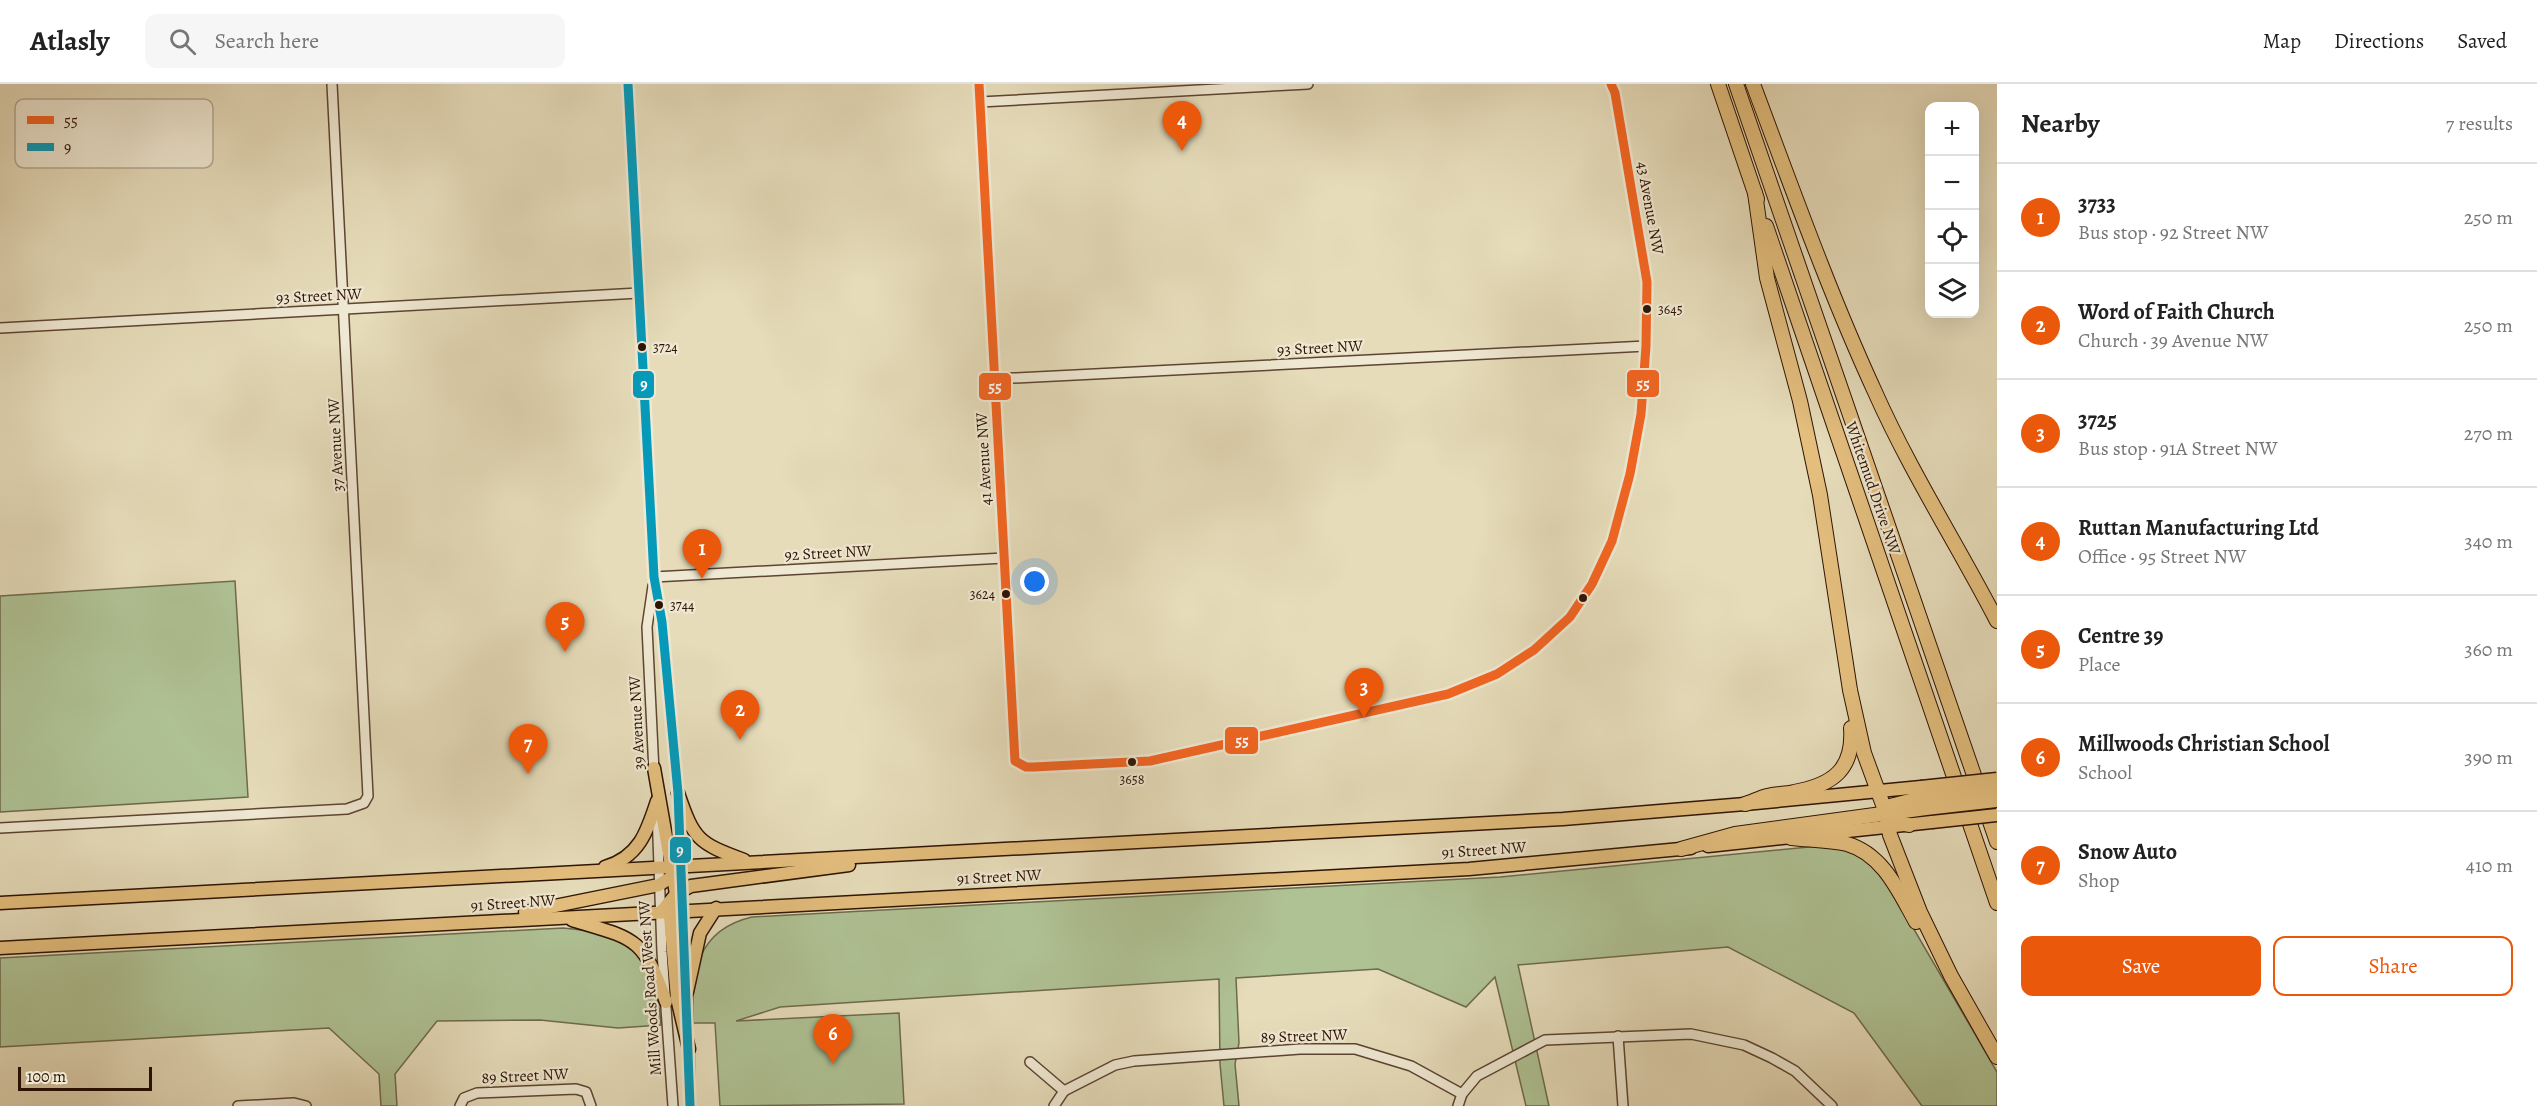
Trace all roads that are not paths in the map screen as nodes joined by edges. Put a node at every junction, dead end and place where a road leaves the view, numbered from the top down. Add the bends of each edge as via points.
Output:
1 (332, 84) edge
2 (628, 84) edge
3 (978, 84) edge
4 (1308, 84) edge
5 (1611, 84) edge
6 (1718, 84) edge
7 (1736, 84) edge
8 (1753, 84) edge
9 (980, 102) junction
10 (1755, 193) junction
11 (639, 293) junction
12 (344, 310) junction
13 (0, 328) edge
14 (1646, 346) junction
15 (994, 379) junction
16 (1004, 558) junction
17 (654, 578) junction
18 (1997, 619) edge
19 (1850, 690) junction
20 (1015, 761) joint
21 (654, 768) junction
22 (1997, 779) edge
23 (1997, 787) edge
24 (1877, 792) junction
25 (678, 793) junction
26 (1923, 798) junction
27 (1997, 800) edge
28 (657, 801) junction
29 (1745, 804) junction
30 (1886, 813) junction
31 (1997, 815) edge
32 (1910, 825) junction
33 (0, 828) edge
34 (1889, 828) junction
35 (1791, 838) junction
36 (1997, 842) edge
37 (1681, 849) junction
38 (928, 854) junction
39 (751, 862) junction
40 (657, 867) junction
41 (588, 871) junction
42 (670, 875) junction
43 (671, 902) junction
44 (0, 903) edge
45 (1997, 903) edge
46 (716, 908) junction
47 (683, 910) junction
48 (563, 916) junction
49 (455, 923) junction
50 (0, 948) edge
51 (1951, 976) junction
52 (687, 992) junction
53 (666, 1002) junction
54 (1618, 1036) junction
55 (689, 1049) junction
56 (1997, 1057) edge
57 (1030, 1062) dead end
58 (1064, 1091) junction
59 (1462, 1094) junction
60 (462, 1102) edge
61 (1828, 1105) edge
62 (238, 1106) edge
63 (306, 1106) edge
64 (591, 1106) edge
65 (673, 1106) edge
66 (690, 1106) edge
67 (1054, 1106) edge
68 (1458, 1106) edge
69 (1623, 1106) edge

1 - 12 street, 37 Avenue NW
2 - 11 street, 39 Avenue NW
3 - 9 street, 41 Avenue NW
4 - 9 street
5 - 14 street, 43 Avenue NW via 1645,264
6 - 10 highway, Whitemud Drive NW
7 - 36 highway, Whitemud Drive NW
8 - 18 highway via 1821,265 1875,393 1916,476
9 - 15 street, 41 Avenue NW
10 - 19 highway via 1767,278 1820,495
10 - 45 highway, Whitemud Drive NW
11 - 12 street, 93 Street NW
11 - 17 street, 39 Avenue NW
12 - 13 street, 93 Street NW
12 - 33 street, 37 Avenue NW via 368,796 364,802 347,808
14 - 15 street, 93 Street NW
14 - 20 street, 43 Avenue NW via 1641,414 1612,541 1592,584 1570,617 1534,650 1497,674 1448,694 1150,761 1034,768
15 - 16 street, 41 Avenue NW
16 - 17 street, 92 Street NW
16 - 20 street, 41 Avenue NW
17 - 21 street, 39 Avenue NW via 648,627
17 - 25 street, 39 Avenue NW via 662,622
19 - 24 highway
19 - 29 highway via 1852,747 1842,770 1815,787
21 - 28 street, 39 Avenue NW
21 - 42 main road
22 - 26 main road, 91 Street NW, bridge
23 - 26 highway, bridge
24 - 26 main road, 91 Street NW
24 - 29 main road, 91 Street NW
24 - 30 highway
25 - 39 main road via 687,820 699,839 713,849
25 - 42 street, 39 Avenue NW
26 - 27 highway, bridge
26 - 30 highway
28 - 40 street, 39 Avenue NW
28 - 41 main road via 644,836 633,852 612,865
29 - 38 main road, 91 Street NW via 1563,819
30 - 32 highway via 1899,823
30 - 34 highway
30 - 37 highway via 1735,834
31 - 32 main road, 91 Street NW, bridge
32 - 34 main road, 91 Street NW
34 - 35 main road, 91 Street NW
34 - 51 highway via 1911,890
35 - 37 main road, 91 Street NW
35 - 51 highway via 1847,844 1877,862
37 - 46 main road, 91 Street NW via 1469,869
38 - 39 main road, 91 Street NW
38 - 43 main road, 91 Street NW via 691,886
39 - 42 main road, 91 Street NW
40 - 41 main road, 91 Street NW
40 - 42 main road
41 - 44 main road, 91 Street NW
42 - 43 main road
42 - 43 street, Mill Woods Road West NW
42 - 49 main road, 91 Street NW via 531,911
43 - 47 main road
43 - 48 main road, 91 Street NW
43 - 53 street, Mill Woods Road West NW
43 - 55 main road via 677,998
46 - 47 main road, 91 Street NW
46 - 52 main road via 700,933
47 - 52 street, Mill Woods Road West NW
48 - 49 main road, 91 Street NW
48 - 53 main road via 611,930 633,942 654,968
49 - 50 main road, 91 Street NW
51 - 56 highway
52 - 55 street, Mill Woods Road West NW
53 - 65 street, Mill Woods Road West NW
54 - 59 street via 1545,1040 1477,1076
54 - 61 street via 1690,1034 1744,1045 1795,1071
54 - 69 street
55 - 66 street, Mill Woods Road West NW
57 - 58 street
58 - 59 street, 89 Street NW via 1115,1065 1134,1061 1355,1049 1411,1066
58 - 67 street
59 - 68 street
60 - 64 street, 89 Street NW via 477,1093 576,1089 586,1092
62 - 63 street

